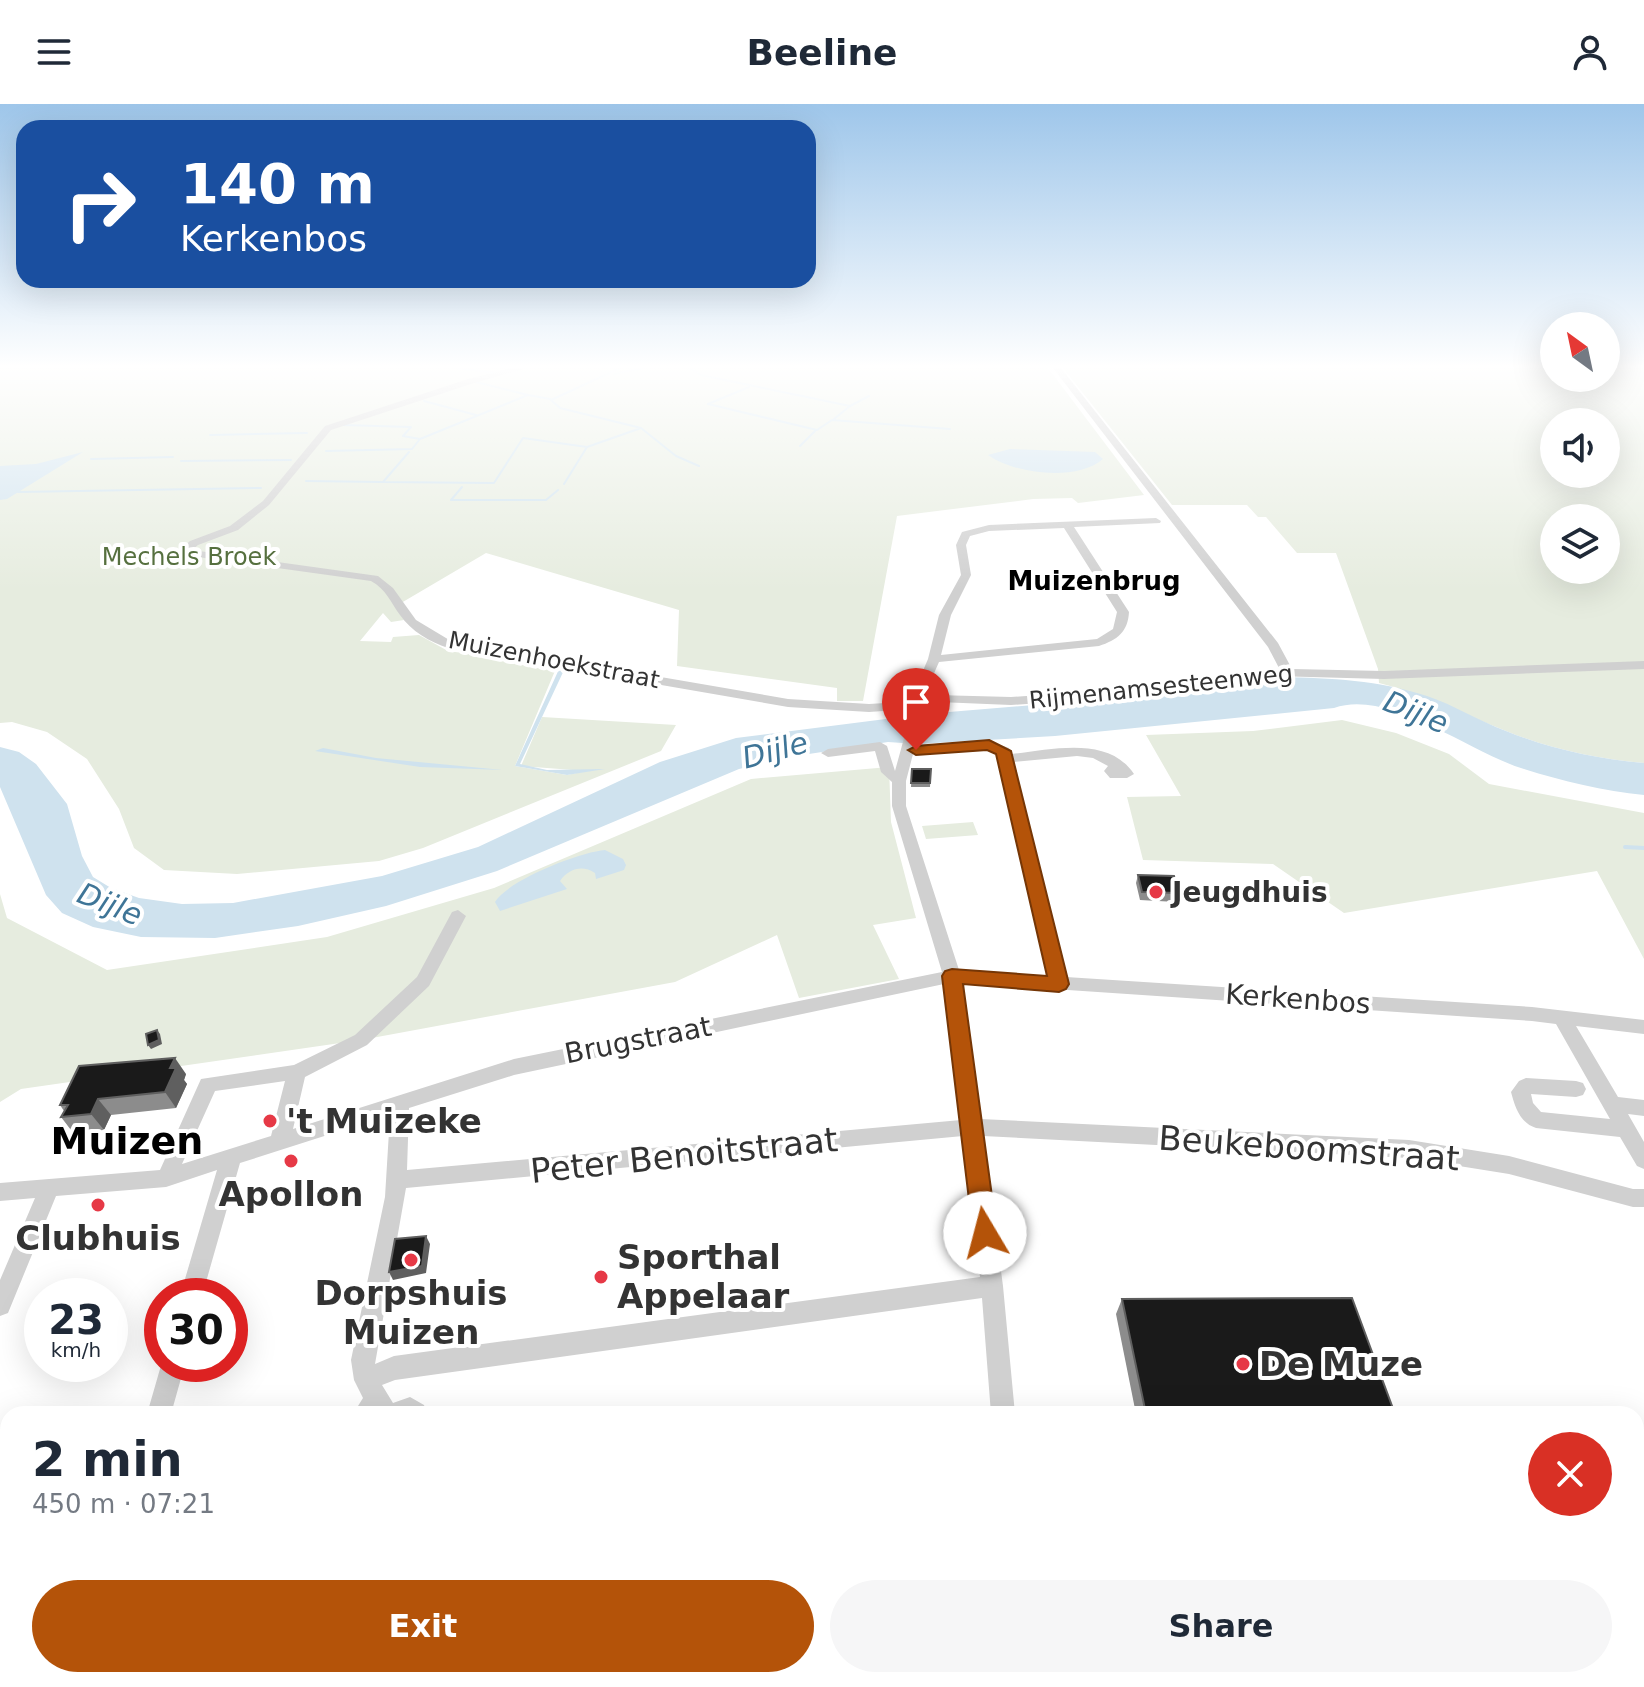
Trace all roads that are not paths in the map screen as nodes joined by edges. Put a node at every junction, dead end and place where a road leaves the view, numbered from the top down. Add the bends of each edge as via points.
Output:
1 (317, 442) edge
2 (1115, 442) edge
3 (1156, 521) dead end
4 (1067, 525) junction
5 (934, 659) junction
6 (1644, 665) edge
7 (1287, 672) junction
8 (923, 705) junction
9 (907, 748) junction
10 (828, 753) dead end
11 (1007, 759) junction
12 (899, 781) junction
13 (1134, 789) dead end
14 (458, 916) dead end
15 (952, 983) junction
16 (1059, 984) junction
17 (1561, 1017) junction
18 (1644, 1027) edge
19 (297, 1072) junction
20 (1576, 1089) dead end
21 (400, 1102) junction
22 (1613, 1105) junction
23 (1644, 1108) edge
24 (970, 1127) junction
25 (1626, 1129) junction
26 (279, 1144) junction
27 (231, 1158) junction
28 (1644, 1160) edge
29 (166, 1178) junction
30 (397, 1180) junction
31 (47, 1189) junction
32 (0, 1192) edge
33 (1644, 1198) edge
34 (196, 1278) edge
35 (992, 1286) junction
36 (0, 1305) edge
37 (168, 1382) edge
38 (378, 1404) edge
39 (161, 1406) edge
40 (1002, 1406) edge

1 - 8 street, Muizenhoekstraat via 266,503 234,528 183,552 384,581 407,617 448,644 788,703
2 - 7 street via 1274,646
3 - 4 street
4 - 5 street via 966,534 961,545 966,575 945,615
4 - 5 street via 1123,612 1123,626 1115,636 1084,644
5 - 8 street via 922,687
6 - 7 street, Rijmenamsesteenweg via 1397,674
7 - 8 street, Rijmenamsesteenweg via 1096,695
8 - 9 street
9 - 11 street via 989,745 1000,748
9 - 12 street
10 - 12 street via 882,748 888,772
11 - 13 street via 1092,752 1106,758
11 - 16 street
12 - 15 street via 899,806
14 - 19 street via 423,981 361,1040
15 - 16 street, Kerkenbos
15 - 21 street, Brugstraat via 880,992 555,1056
15 - 24 street
16 - 17 street, Kerkenbos
17 - 18 street, Kerkenbos
17 - 22 street
19 - 26 street
19 - 29 street via 208,1084
20 - 25 street via 1526,1086 1521,1092 1536,1120
21 - 26 street, Brugstraat
21 - 30 street
22 - 23 street
22 - 25 street
24 - 30 street, Peter Benoitstraat
24 - 33 street, Beukeboomstraat via 1409,1149 1509,1165
24 - 35 street
25 - 28 street
26 - 27 street, Brugstraat
27 - 29 street, Brugstraat
27 - 34 street
29 - 31 street, Brugstraat
30 - 38 street via 363,1360
31 - 32 street, Brugstraat
31 - 36 street
35 - 38 street via 394,1368
35 - 40 street
37 - 39 street

